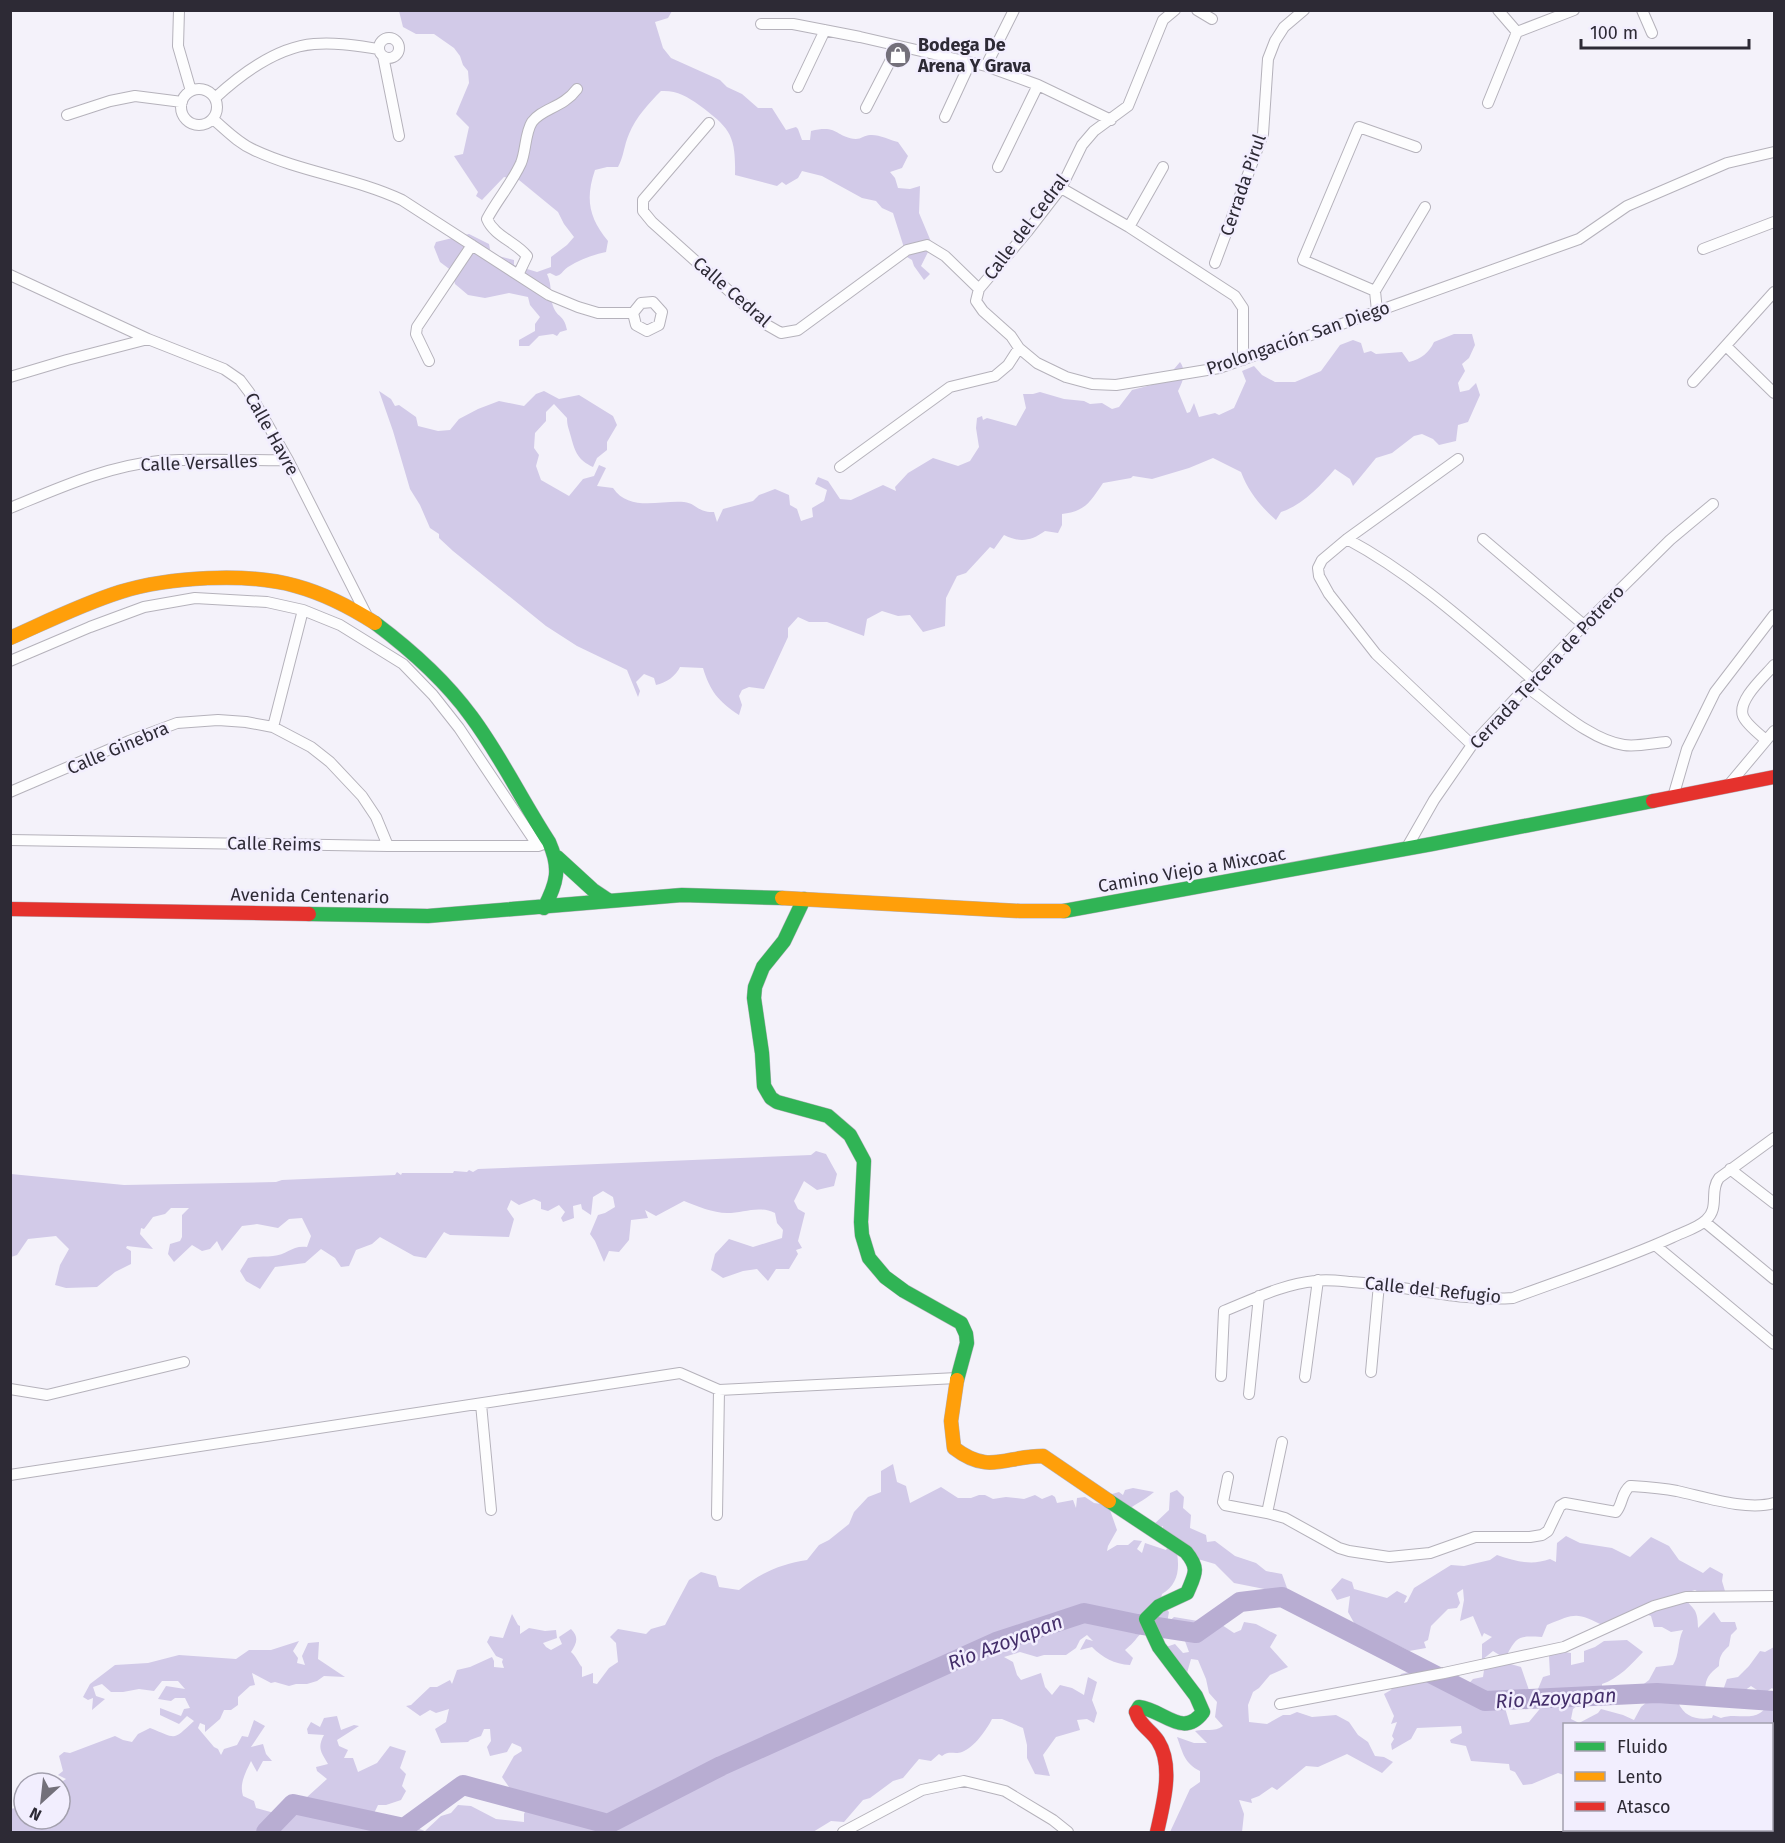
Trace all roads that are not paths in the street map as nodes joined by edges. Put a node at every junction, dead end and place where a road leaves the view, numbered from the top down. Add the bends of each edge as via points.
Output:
1 (179, 10) edge
2 (1014, 10) edge
3 (1175, 10) edge
4 (1197, 10) edge
5 (1304, 10) edge
6 (1498, 10) edge
7 (1575, 10) edge
8 (1642, 10) edge
9 (1212, 19) dead end
10 (761, 24) dead end
11 (825, 30) junction
12 (1517, 32) junction
13 (1652, 33) dead end
14 (898, 46) junction
15 (970, 63) junction
16 (986, 66) junction
17 (1038, 85) junction
18 (798, 87) dead end
19 (577, 89) dead end
20 (191, 91) junction
21 (215, 98) junction
22 (182, 102) junction
23 (1488, 104) dead end
24 (866, 108) dead end
25 (67, 115) dead end
26 (945, 117) dead end
27 (213, 119) junction
28 (1111, 120) junction
29 (709, 123) dead end
30 (399, 136) dead end
31 (1416, 147) dead end
32 (1774, 152) edge
33 (998, 167) dead end
34 (1163, 167) dead end
35 (1061, 188) junction
36 (1425, 207) dead end
37 (1774, 222) edge
38 (1129, 227) junction
39 (472, 245) junction
40 (1703, 249) dead end
41 (1215, 263) dead end
42 (10, 275) edge
43 (518, 275) junction
44 (979, 289) junction
45 (1375, 291) junction
46 (1774, 292) edge
47 (983, 311) joint
48 (1377, 311) junction
49 (633, 313) dead end
50 (148, 339) junction
51 (1726, 346) junction
52 (1018, 348) junction
53 (1243, 360) junction
54 (429, 361) dead end
55 (10, 377) edge
56 (1693, 382) dead end
57 (1774, 393) edge
58 (1458, 459) dead end
59 (288, 460) junction
60 (840, 466) dead end
61 (1713, 504) dead end
62 (10, 508) edge
63 (1347, 539) junction
64 (1483, 539) dead end
65 (303, 610) junction
66 (1774, 615) edge
67 (368, 618) junction
68 (1584, 625) junction
69 (10, 638) edge
70 (10, 661) edge
71 (1774, 665) edge
72 (1528, 682) junction
73 (273, 727) junction
74 (1774, 732) edge
75 (1766, 740) junction
76 (1666, 742) dead end
77 (1472, 744) junction
78 (1774, 777) edge
79 (1727, 787) junction
80 (10, 792) edge
81 (1674, 797) junction
82 (10, 840) edge
83 (544, 844) junction
84 (388, 846) junction
85 (1406, 849) junction
86 (557, 857) junction
87 (804, 899) junction
88 (608, 900) junction
89 (544, 908) junction
90 (10, 909) edge
91 (1774, 1138) edge
92 (1730, 1169) junction
93 (1774, 1203) edge
94 (1704, 1222) junction
95 (1655, 1245) junction
96 (1774, 1279) edge
97 (1318, 1280) junction
98 (1379, 1284) junction
99 (1259, 1296) junction
100 (1774, 1344) edge
101 (184, 1362) dead end
102 (1371, 1372) dead end
103 (1221, 1376) dead end
104 (1305, 1377) dead end
105 (957, 1378) junction
106 (10, 1389) edge
107 (718, 1390) junction
108 (1249, 1394) dead end
109 (481, 1404) junction
110 (1281, 1442) dead end
111 (10, 1475) edge
112 (1228, 1477) dead end
113 (1774, 1503) edge
114 (491, 1510) dead end
115 (1268, 1513) junction
116 (717, 1515) dead end
117 (1774, 1596) edge
118 (1280, 1704) dead end
119 (843, 1833) edge
120 (1068, 1833) edge
121 (1157, 1833) edge

1 - 20 street via 178,46
2 - 16 street
3 - 28 street, Calle del Cedral via 1163,20 1128,106
4 - 9 street
5 - 41 street, Cerrada Pirul via 1284,27 1268,59 1263,134
6 - 12 street
7 - 12 street
8 - 13 street
10 - 11 street
11 - 14 street
11 - 18 street
12 - 23 street
14 - 15 street
14 - 24 street
15 - 16 street
15 - 26 street
16 - 17 street
17 - 28 street
17 - 33 street
19 - 43 street via 533,122 520,166 487,219 490,227 527,256
20 - 21 street via 200,89
20 - 22 street
21 - 27 street via 218,107
21 - 30 street via 243,73 298,47 346,45 381,53
22 - 25 street via 135,96
22 - 27 street via 182,114 190,123 202,125
27 - 39 street via 252,149 379,189
28 - 35 street, Calle del Cedral via 1082,144
29 - 44 street, Calle Cedral via 643,200 643,211 767,325 781,333 798,330 917,246 927,245 945,256
31 - 45 street via 1359,127 1303,260
32 - 48 street, Prolongación San Diego via 1727,163 1627,206 1579,239
34 - 38 street
35 - 38 street
35 - 44 street, Calle del Cedral
36 - 45 street
37 - 40 street
38 - 53 street via 1235,296 1243,308
39 - 43 street
39 - 54 street via 417,327 416,334
42 - 50 street, Calle Havre
43 - 49 street via 549,296 578,307
44 - 47 street, Calle del Cedral via 976,301
45 - 48 street
46 - 51 street
47 - 52 street, Prolongación San Diego via 1011,336
48 - 53 street, Prolongación San Diego
50 - 55 street
50 - 59 street, Calle Havre via 224,369 240,380
51 - 56 street
51 - 57 street
52 - 53 street, Prolongación San Diego via 1037,363 1092,384 1116,385 1208,370
52 - 60 street via 1008,365 995,376 950,387
58 - 63 street
59 - 62 street, Calle Versalles via 160,461 125,467 82,479
59 - 67 street, Calle Havre
61 - 68 street, Cerrada Tercera de Potrero via 1670,540
63 - 72 street via 1424,588
63 - 77 street via 1322,560 1318,576 1376,654
64 - 68 street
65 - 70 street via 267,602 195,598 144,607
65 - 73 street
65 - 83 street via 340,626 403,664 459,728
66 - 81 street via 1715,692 1687,749
67 - 69 main road via 298,587 268,580 204,578 135,588
67 - 83 main road via 421,658 460,701
68 - 72 street, Cerrada Tercera de Potrero
71 - 75 street via 1742,708 1743,718
72 - 76 street via 1586,729 1612,742 1627,746
72 - 77 street, Cerrada Tercera de Potrero
73 - 80 street, Calle Ginebra via 218,720 177,723
73 - 84 street, Calle Ginebra via 311,747 345,776 376,817
74 - 75 street
75 - 79 street
77 - 85 street, Cerrada Tercera de Potrero
78 - 79 main road, Camino Viejo a Mixcoac
79 - 81 main road, Camino Viejo a Mixcoac
81 - 85 main road, Camino Viejo a Mixcoac
82 - 84 street, Calle Reims
83 - 84 street, Calle Reims
83 - 86 main road
85 - 87 main road, Camino Viejo a Mixcoac via 1070,911
86 - 88 main road
86 - 89 main road via 555,889
87 - 88 main road, Camino Viejo a Mixcoac via 682,895
87 - 105 main road via 755,987 764,1086 777,1102 828,1116 858,1147 865,1169 862,1235 869,1258 904,1291 965,1327 967,1336
88 - 89 main road, Avenida Centenario
89 - 90 main road, Avenida Centenario via 428,916
91 - 92 street
92 - 93 street
92 - 94 street via 1716,1182 1715,1206
94 - 95 street, Calle del Refugio
94 - 96 street
95 - 98 street, Calle del Refugio via 1512,1298 1473,1298
95 - 100 street
97 - 98 street, Calle del Refugio
97 - 99 street, Calle del Refugio
97 - 104 street
98 - 102 street
99 - 103 street, Calle del Refugio via 1224,1311
99 - 108 street
101 - 106 street via 47,1395
105 - 107 street
105 - 121 main road via 951,1433 954,1448 968,1459 984,1463 1043,1456 1186,1552 1195,1563 1196,1572 1187,1593 1159,1605 1146,1619 1150,1634 1197,1696 1203,1712 1187,1724 1173,1722 1147,1706 1136,1711 1140,1722 1157,1737 1165,1757
107 - 109 street via 680,1373
107 - 116 street
109 - 111 street
109 - 114 street
110 - 115 street
112 - 115 street via 1223,1502 1226,1505
113 - 115 street via 1758,1506 1630,1486 1616,1512 1565,1503 1548,1532 1542,1535 1475,1537 1430,1553 1389,1557 1339,1548 1285,1518
117 - 118 street via 1686,1597 1654,1606 1564,1647
119 - 120 street via 922,1790 964,1781 1005,1791

